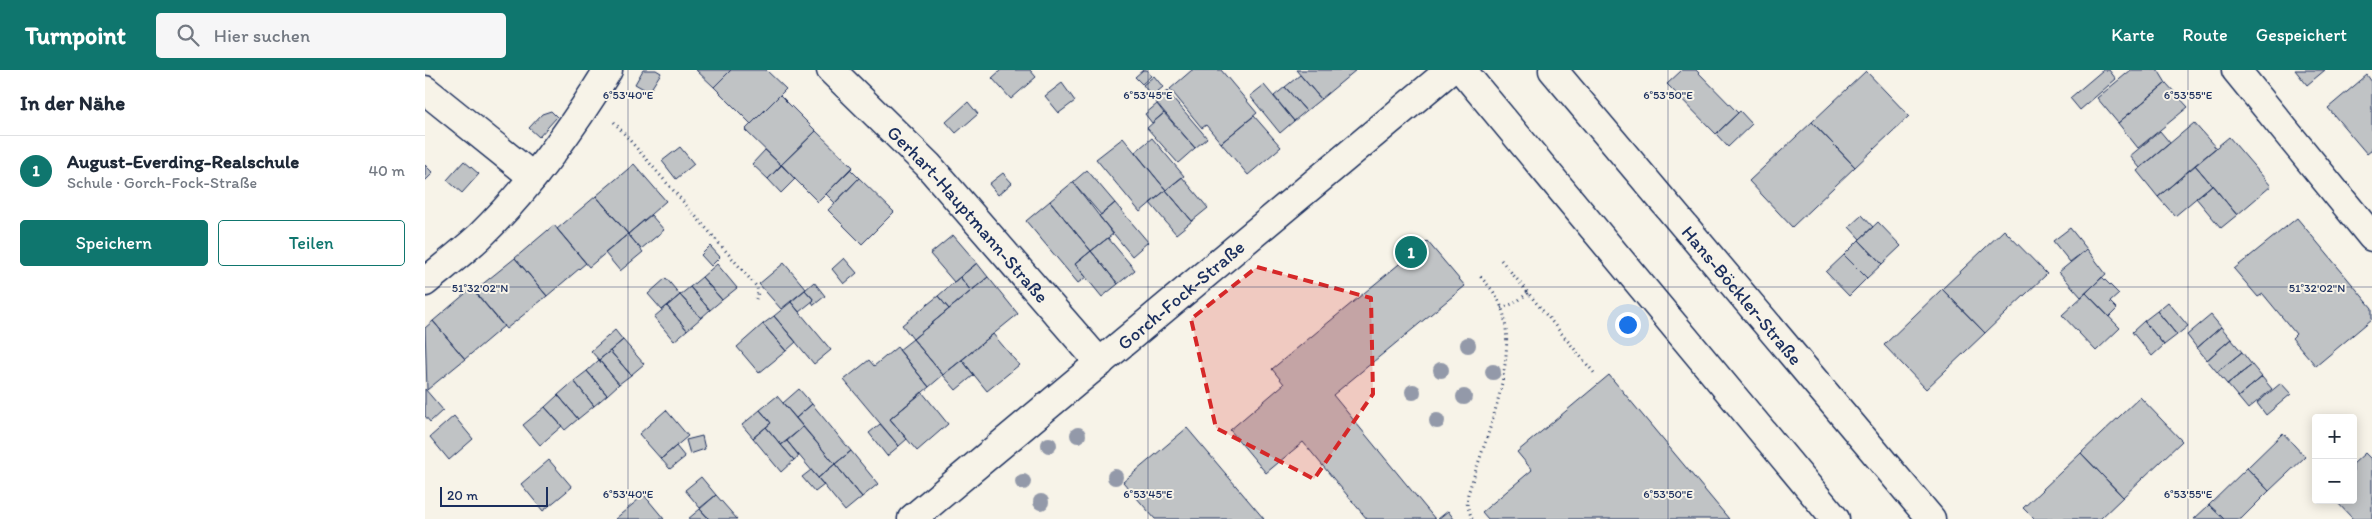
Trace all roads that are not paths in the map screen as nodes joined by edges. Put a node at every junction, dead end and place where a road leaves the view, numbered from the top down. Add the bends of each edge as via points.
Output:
1 (608, 70) edge
2 (831, 70) edge
3 (1450, 70) edge
4 (1462, 70) edge
5 (1553, 70) edge
6 (2236, 70) edge
7 (425, 90) edge
8 (533, 177) junction
9 (2372, 237) edge
10 (425, 282) edge
11 (1100, 363) junction
12 (912, 519) edge
13 (1835, 519) edge
14 (1931, 519) edge

1 - 8 street via 578,119
2 - 11 street, Gerhart-Hauptmann-Straße via 928,165
3 - 11 street, Gorch-Fock-Straße
4 - 13 street
5 - 14 street, Hans-Böckler-Straße
6 - 9 street
7 - 8 street
8 - 10 street via 480,236
11 - 12 street, Gorch-Fock-Straße

